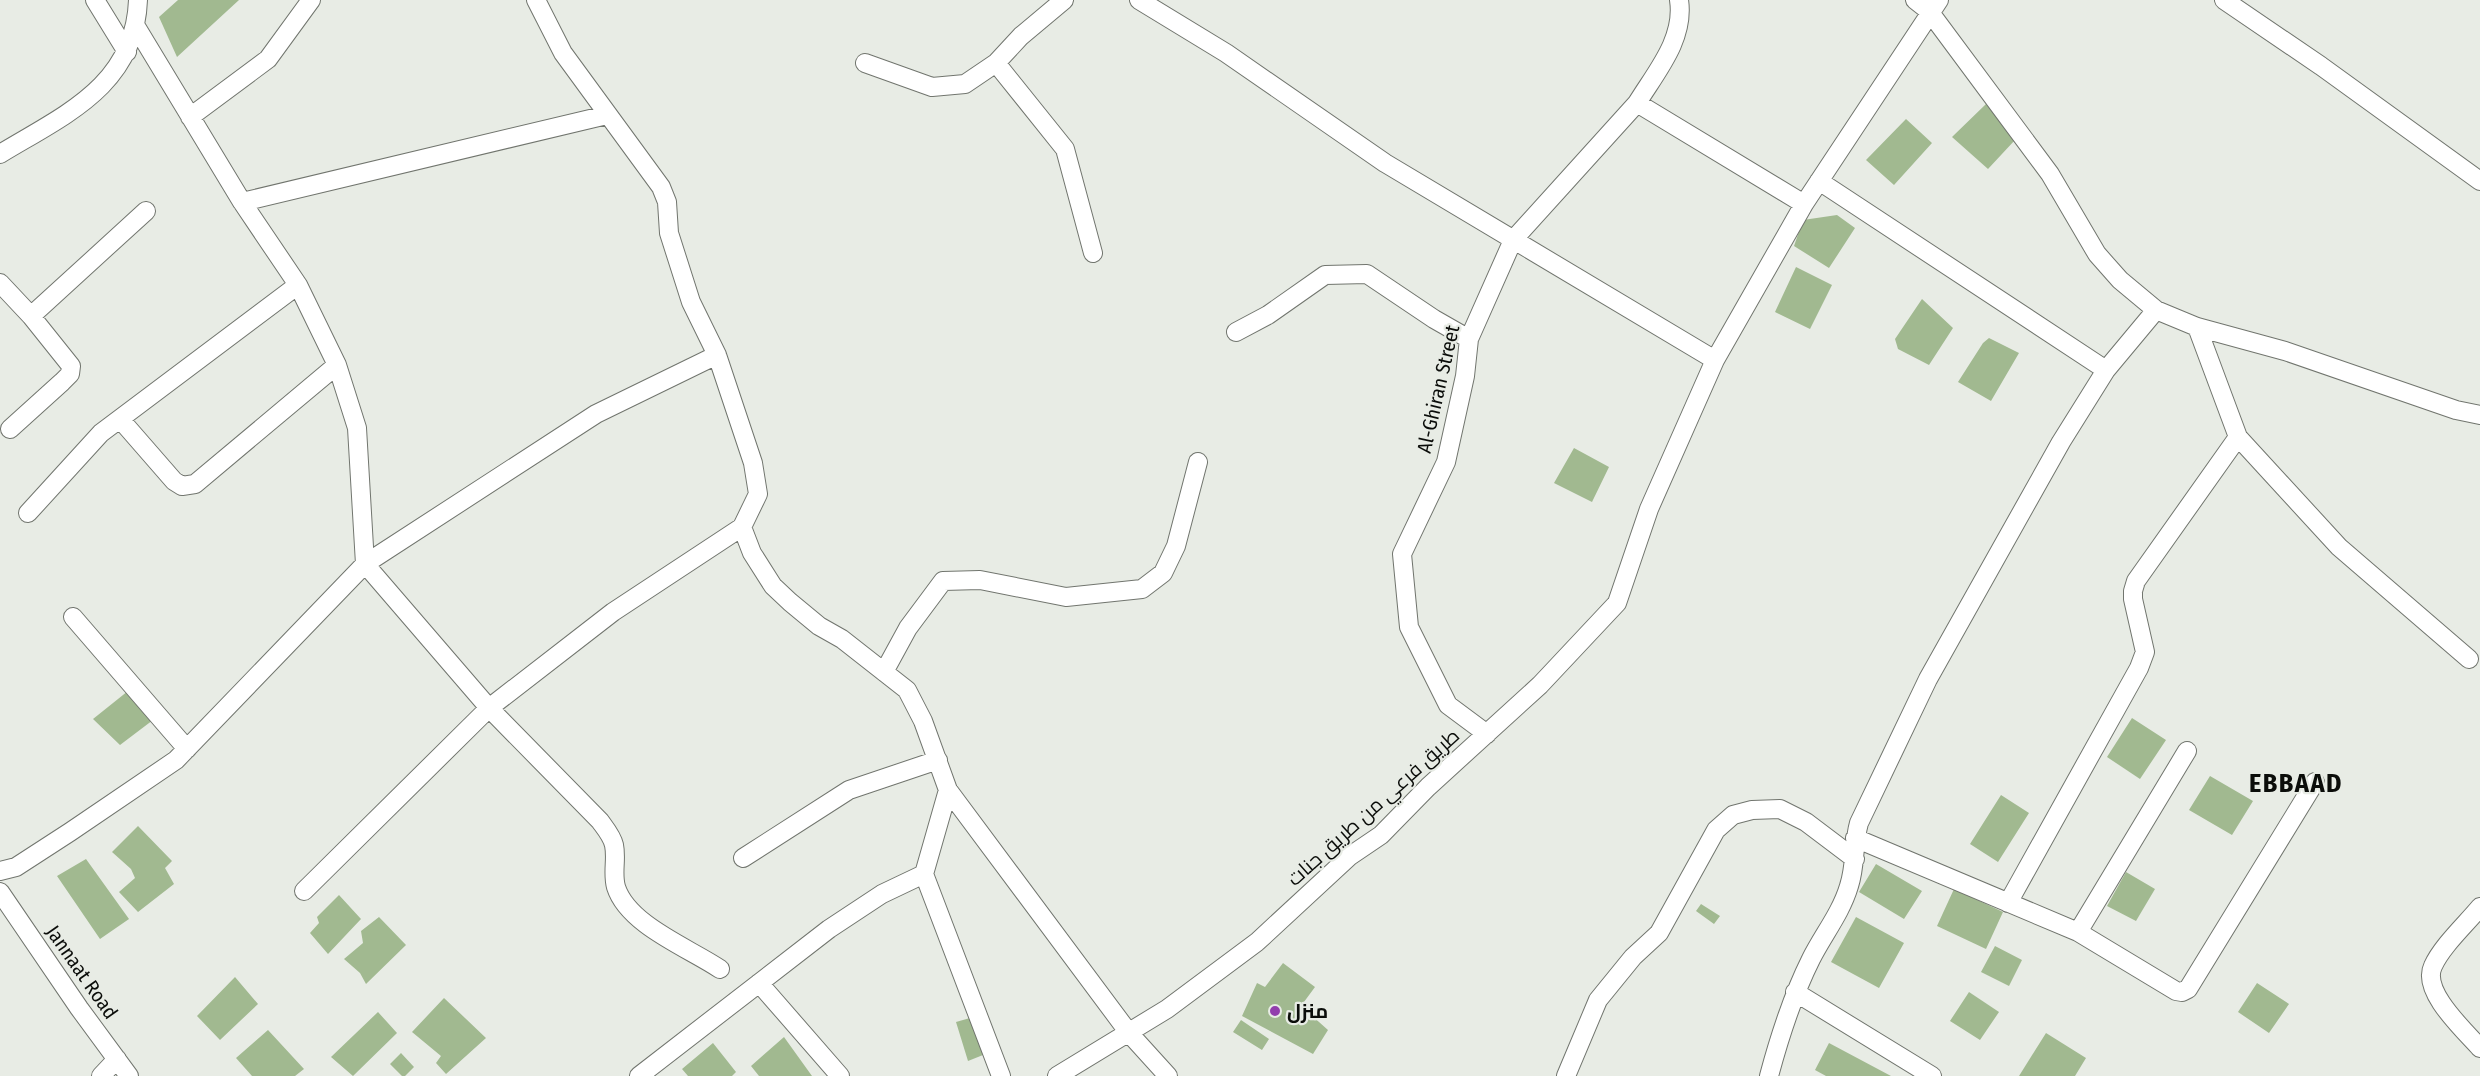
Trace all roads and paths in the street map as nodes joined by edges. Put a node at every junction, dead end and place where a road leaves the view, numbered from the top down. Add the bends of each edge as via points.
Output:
1 (95, 0) edge
2 (138, 0) edge
3 (311, 0) edge
4 (1064, 0) edge
5 (1139, 0) edge
6 (1679, 0) edge
7 (2224, 0) edge
8 (537, 1) edge
9 (1928, 4) edge
10 (135, 25) junction
11 (127, 52) junction
12 (865, 63) dead end
13 (996, 63) junction
14 (1637, 103) junction
15 (607, 115) junction
16 (190, 117) junction
17 (0, 154) edge
18 (1819, 181) junction
19 (2480, 181) edge
20 (242, 202) junction
21 (1804, 204) junction
22 (146, 211) dead end
23 (1514, 240) junction
24 (1093, 253) dead end
25 (0, 283) edge
26 (298, 285) junction
27 (2156, 310) junction
28 (31, 316) junction
29 (2197, 327) junction
30 (1236, 332) dead end
31 (1469, 339) junction
32 (717, 356) junction
33 (1715, 360) junction
34 (337, 365) junction
35 (2106, 370) junction
36 (2480, 415) edge
37 (120, 419) junction
38 (10, 429) dead end
39 (2238, 437) junction
40 (1198, 462) dead end
41 (28, 513) dead end
42 (742, 527) junction
43 (364, 564) junction
44 (73, 617) dead end
45 (2469, 659) dead end
46 (884, 672) junction
47 (489, 708) junction
48 (1487, 734) junction
49 (188, 749) junction
50 (2187, 752) dead end
51 (938, 760) junction
52 (2315, 782) dead end
53 (948, 790) junction
54 (1855, 837) junction
55 (743, 858) dead end
56 (1855, 859) junction
57 (0, 871) edge
58 (924, 874) junction
59 (304, 891) dead end
60 (0, 892) edge
61 (2008, 903) junction
62 (2480, 907) edge
63 (2078, 932) junction
64 (720, 969) dead end
65 (759, 983) junction
66 (1795, 992) junction
67 (1129, 1033) junction
68 (2480, 1048) edge
69 (117, 1059) junction
70 (101, 1076) edge
71 (129, 1076) edge
72 (639, 1076) edge
73 (840, 1076) edge
74 (1001, 1076) edge
75 (1057, 1076) edge
76 (1168, 1076) edge
77 (1566, 1076) edge
78 (1769, 1076) edge
79 (1932, 1076) edge

1 - 11 street
2 - 10 street
3 - 16 street via 268,59
4 - 13 street
5 - 23 street via 1226,53 1385,163
6 - 14 street, Al-Ghiran Street via 1676,40
7 - 19 street
8 - 15 street via 563,52
9 - 18 street, طريق فرعي من طريق جنات
9 - 27 street via 2050,174 2097,254 2120,280
10 - 11 street
10 - 16 street
11 - 17 street via 107,81 80,105
12 - 13 street via 932,87 965,84
13 - 24 street via 1065,149
14 - 21 street
14 - 23 street, Al-Ghiran Street
15 - 20 street
15 - 32 street via 661,187 667,201 669,233 691,302
16 - 20 street
18 - 21 street, طريق فرعي من طريق جنات
18 - 35 street
20 - 26 street
21 - 33 street, طريق فرعي من طريق جنات
22 - 28 street
23 - 31 street, Al-Ghiran Street
23 - 33 street
25 - 28 street
26 - 34 street
26 - 37 street
27 - 29 street
27 - 35 street
28 - 38 street via 69,362 71,371
29 - 36 street via 2285,351
29 - 39 street
30 - 31 street via 1325,275 1367,274
31 - 48 street, Al-Ghiran Street via 1446,462 1402,554 1409,627 1448,705
32 - 42 street via 753,463 758,494
32 - 43 street via 596,414
33 - 48 street, طريق فرعي من طريق جنات via 1649,509 1617,603 1540,685
34 - 37 street via 195,484 182,486 174,481
34 - 43 street via 357,428
35 - 54 street via 2055,451 1928,679
37 - 41 street via 101,433
39 - 45 street via 2338,547
39 - 61 street via 2136,581 2133,599 2145,652 2139,668
40 - 46 street via 1176,546 1163,573 1142,589 1066,597 980,580 943,581 908,628
42 - 46 street via 752,553 773,586 819,627 842,639
42 - 47 street via 613,612
43 - 47 street
43 - 49 street
44 - 49 street
46 - 51 street via 907,690
47 - 59 street
47 - 64 street via 608,832 614,846 617,890 645,925
48 - 67 street, طريق فرعي من طريق جنات via 1381,835 1350,856 1257,942
49 - 57 street via 70,832 16,867
50 - 63 street
51 - 53 street
51 - 55 street via 849,790
52 - 63 street via 2188,989 2176,991
53 - 58 street
53 - 67 street
54 - 56 street
54 - 61 street
56 - 66 street via 1842,906
56 - 77 street via 1806,822 1780,809 1733,815 1716,830 1659,933 1633,957 1598,1000
58 - 65 street via 882,894 829,928
58 - 74 street
60 - 69 street, Jannaat Road
61 - 63 street
62 - 68 street via 2432,967 2430,982 2444,1008
65 - 72 street
65 - 73 street
66 - 78 street
66 - 79 street
67 - 75 street, طريق فرعي من طريق جنات
67 - 76 street
69 - 70 street
69 - 71 street, Jannaat Road

